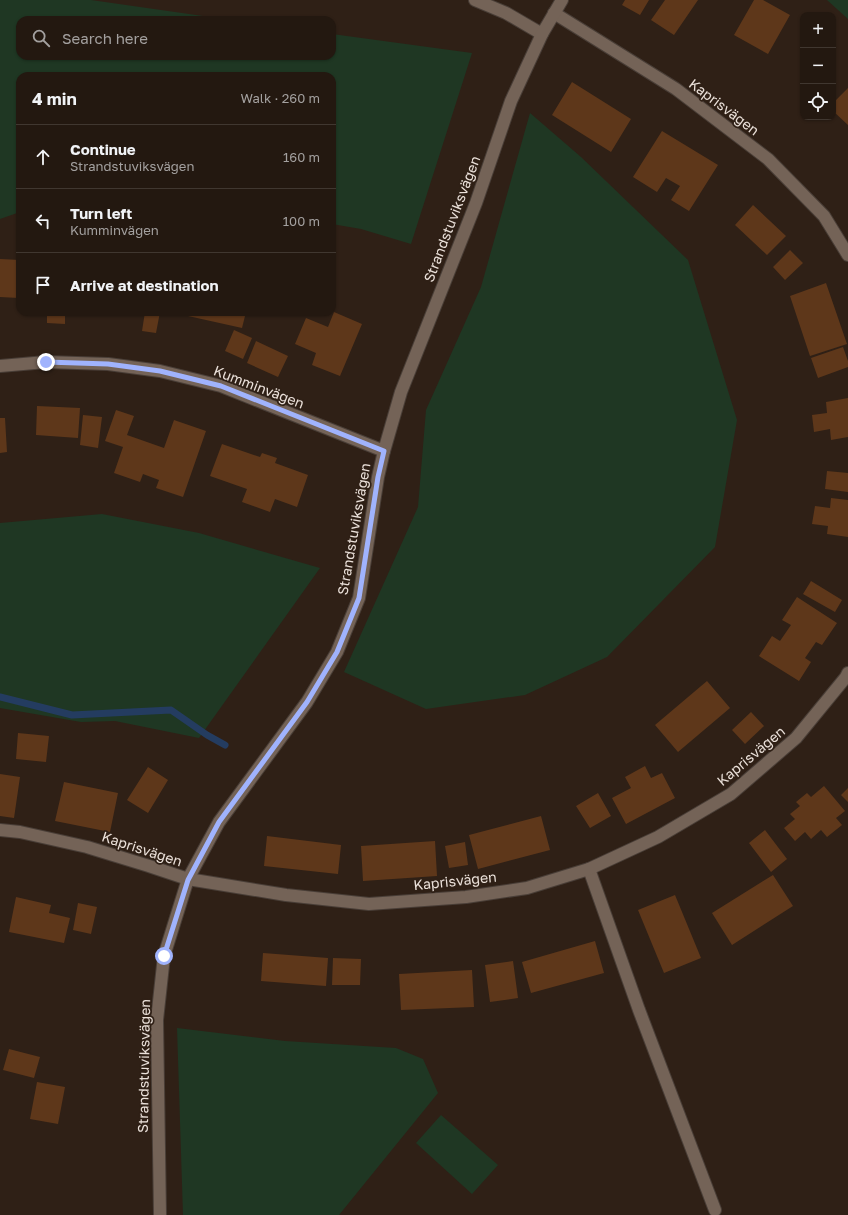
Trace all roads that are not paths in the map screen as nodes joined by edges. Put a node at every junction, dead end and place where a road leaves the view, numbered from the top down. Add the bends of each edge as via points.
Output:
1 (475, 0) edge
2 (562, 0) edge
3 (554, 13) junction
4 (542, 34) junction
5 (848, 255) edge
6 (0, 366) edge
7 (384, 451) junction
8 (848, 673) edge
9 (0, 830) edge
10 (589, 869) junction
11 (188, 880) junction
12 (715, 1210) dead end
13 (160, 1215) edge

1 - 4 street via 506,12
2 - 3 street, Strandstuviksvägen
3 - 4 street, Strandstuviksvägen
3 - 5 street, Kaprisvägen via 676,89 768,160 824,216
4 - 7 street, Strandstuviksvägen via 511,102 476,203 401,392
6 - 7 street, Kumminvägen via 46,362 108,364 160,371 221,386
7 - 11 street, Strandstuviksvägen via 359,598 337,652 307,702 219,822
8 - 10 street, Kaprisvägen via 796,738 731,794 658,837
9 - 11 street, Kaprisvägen via 87,847
10 - 11 street, Kaprisvägen via 527,888 466,898 369,904
10 - 12 street
11 - 13 street, Strandstuviksvägen via 164,956 157,1020

